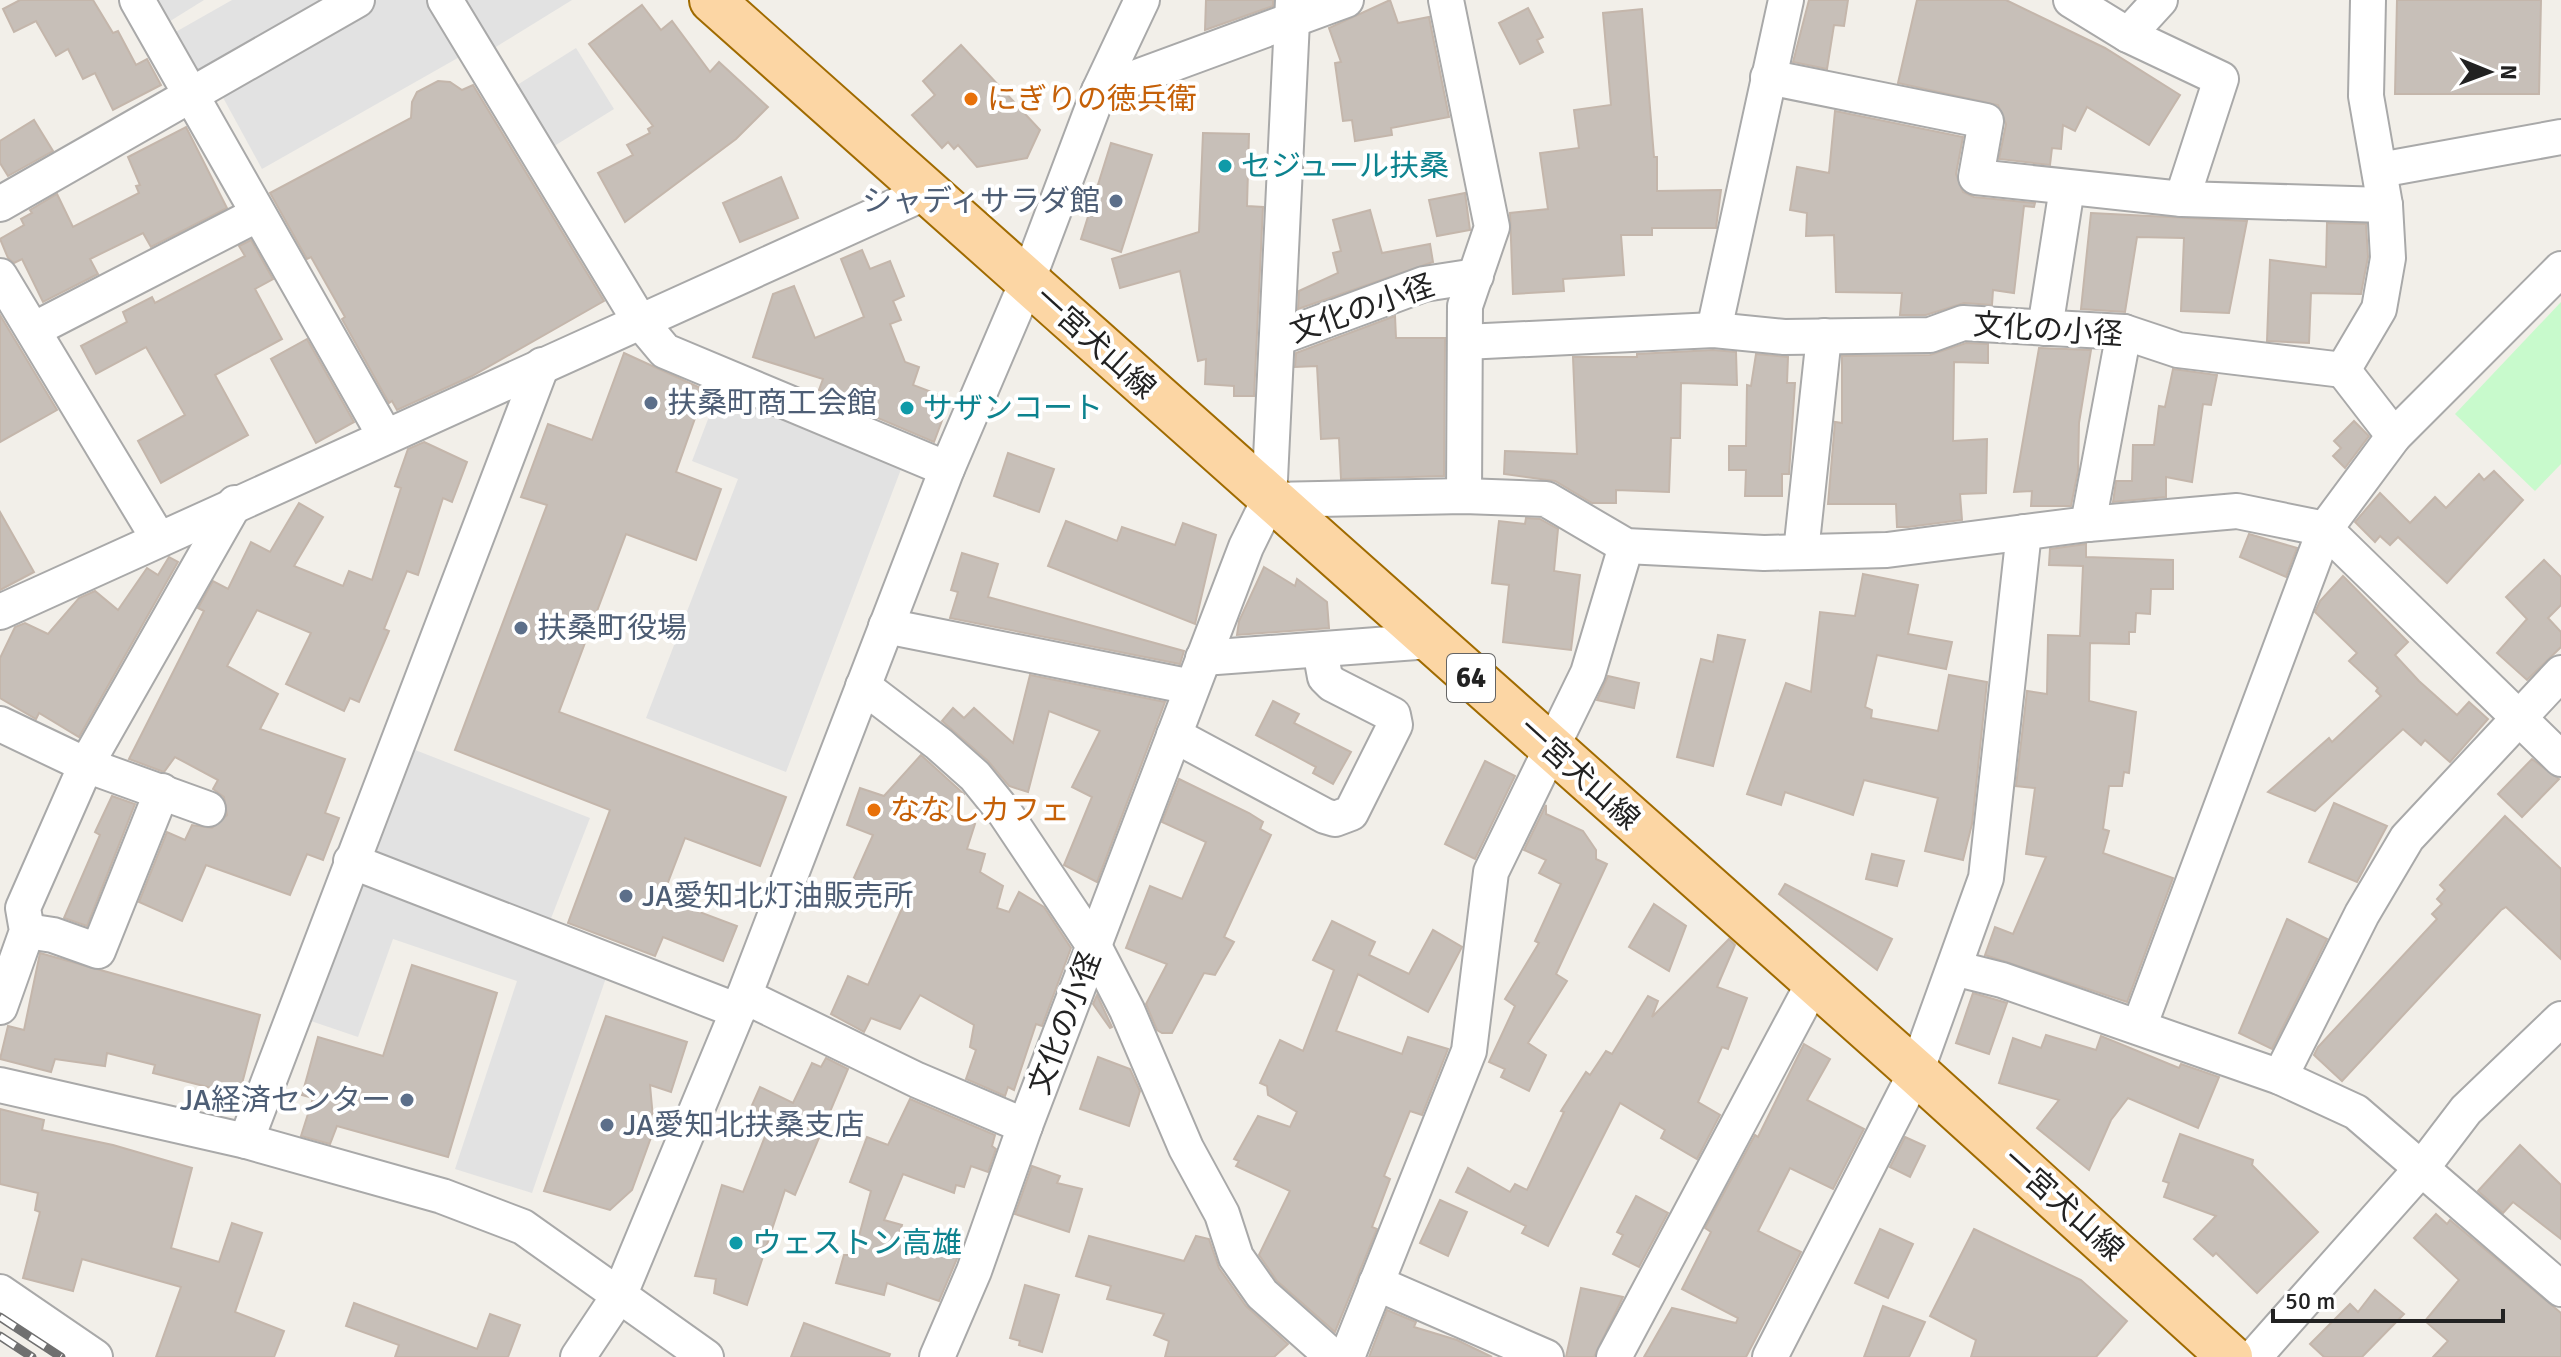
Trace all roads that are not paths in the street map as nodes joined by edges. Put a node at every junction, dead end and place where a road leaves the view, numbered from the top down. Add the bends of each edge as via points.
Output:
1 (137, 0) edge
2 (357, 0) edge
3 (445, 0) edge
4 (712, 0) edge
5 (1346, 0) edge
6 (1446, 0) edge
7 (1786, 0) edge
8 (2071, 0) edge
9 (2160, 0) edge
10 (2368, 0) edge
11 (1139, 2) edge
12 (1293, 11) edge
13 (2128, 35) junction
14 (1768, 77) junction
15 (1099, 91) junction
16 (190, 94) junction
17 (2561, 137) edge
18 (2380, 170) junction
19 (2067, 188) junction
20 (929, 191) junction
21 (2182, 199) junction
22 (0, 204) edge
23 (2385, 205) junction
24 (258, 214) junction
25 (2561, 269) edge
26 (0, 276) edge
27 (1476, 276) junction
28 (1027, 282) junction
29 (639, 320) junction
30 (2045, 328) junction
31 (35, 329) junction
32 (1714, 330) junction
33 (2124, 332) junction
34 (1824, 336) junction
35 (1278, 338) junction
36 (1465, 342) junction
37 (542, 365) junction
38 (2343, 370) junction
39 (385, 436) junction
40 (2394, 436) junction
41 (947, 469) junction
42 (1464, 496) junction
43 (1269, 500) junction
44 (235, 503) junction
45 (2088, 524) junction
46 (2325, 529) junction
47 (2024, 532) junction
48 (158, 538) junction
49 (1626, 546) junction
50 (1801, 552) junction
51 (0, 612) edge
52 (886, 626) junction
53 (1430, 641) junction
54 (1320, 650) junction
55 (1198, 673) junction
56 (2561, 673) edge
57 (863, 686) junction
58 (2519, 718) junction
59 (0, 724) edge
60 (1174, 735) junction
61 (1551, 748) junction
62 (2561, 759) edge
63 (86, 765) junction
64 (162, 791) junction
65 (208, 809) dead end
66 (351, 861) junction
67 (27, 931) junction
68 (1094, 946) junction
69 (1954, 968) junction
70 (1814, 982) junction
71 (741, 1004) junction
72 (0, 1007) edge
73 (2561, 1019) edge
74 (2139, 1027) junction
75 (1916, 1072) junction
76 (2280, 1077) junction
77 (0, 1085) edge
78 (1025, 1126) junction
79 (246, 1141) junction
80 (2421, 1169) junction
81 (1376, 1283) junction
82 (2561, 1289) edge
83 (0, 1292) edge
84 (620, 1294) junction
85 (95, 1357) edge
86 (578, 1357) edge
87 (706, 1357) edge
88 (937, 1357) edge
89 (1333, 1357) edge
90 (1347, 1357) edge
91 (1546, 1357) edge
92 (1614, 1357) edge
93 (1770, 1357) edge
94 (2230, 1357) edge
95 (2254, 1357) edge

1 - 16 street
2 - 16 street
3 - 29 street
4 - 20 main road, 一宮犬山線 / 64
5 - 12 street
6 - 27 street via 1492,227
7 - 14 street
8 - 13 street
9 - 13 street
10 - 18 street via 2366,96
11 - 15 street
12 - 15 street
12 - 35 street
13 - 21 street via 2221,79
14 - 19 street via 1986,121 1976,177
14 - 32 street
15 - 28 street
16 - 22 street
16 - 24 street
17 - 18 street
18 - 23 street
19 - 21 street
19 - 30 street
20 - 28 main road, 一宮犬山線 / 64
20 - 29 street
21 - 23 street
23 - 38 street via 2388,258 2379,309
24 - 31 street
24 - 39 street
25 - 40 street
26 - 31 street
27 - 35 street, 文化の小径 via 1424,284
27 - 36 street via 1465,306
28 - 41 street
28 - 43 main road, 一宮犬山線 / 64
29 - 37 street
29 - 41 street via 665,351
30 - 33 street, 文化の小径
30 - 34 street, 文化の小径 via 1963,323 1930,335
31 - 48 street
32 - 34 street, 文化の小径
32 - 36 street, 文化の小径
33 - 38 street, 文化の小径 via 2178,350
33 - 45 street
34 - 50 street
35 - 43 street, 文化の小径
36 - 42 street
37 - 39 street
37 - 66 street
38 - 40 street
39 - 44 street
40 - 46 street
41 - 52 street
42 - 43 street
42 - 49 street via 1546,499
43 - 53 main road, 一宮犬山線 / 64
43 - 55 street, 文化の小径
44 - 48 street
44 - 63 street
45 - 46 street via 2237,511
45 - 47 street
46 - 58 street
46 - 74 street
47 - 50 street via 1887,550
47 - 69 street via 1986,878
48 - 51 street
49 - 50 street
49 - 61 street via 1588,673
52 - 55 street
52 - 57 street
53 - 54 street
53 - 61 main road, 一宮犬山線 / 64
54 - 55 street
54 - 60 street via 1325,677 1332,684 1393,715 1395,725 1345,818 1325,816
55 - 60 street, 文化の小径
56 - 58 street
57 - 68 street via 975,776
57 - 71 street
58 - 62 street
58 - 76 street via 2407,838 2362,914
59 - 63 street
60 - 68 street, 文化の小径
61 - 70 main road, 一宮犬山線 / 64
61 - 81 street via 1491,872 1469,1051
63 - 64 street
63 - 67 street via 23,908
64 - 65 street
64 - 67 street via 98,951
66 - 71 street
66 - 79 street
67 - 72 street
68 - 78 street, 文化の小径
68 - 89 street via 1186,1148 1222,1214 1236,1257 1262,1294
69 - 74 street
69 - 75 street
70 - 75 main road, 一宮犬山線 / 64
70 - 92 street
71 - 78 street
71 - 84 street
73 - 80 street via 2466,1110
74 - 76 street
75 - 93 street
75 - 94 main road, 一宮犬山線 / 64
76 - 80 street via 2356,1112
77 - 79 street
78 - 88 street, 文化の小径
79 - 84 street via 442,1196 523,1227
80 - 82 street
80 - 95 street
81 - 90 street
81 - 91 street
83 - 85 street
84 - 86 street
84 - 87 street

